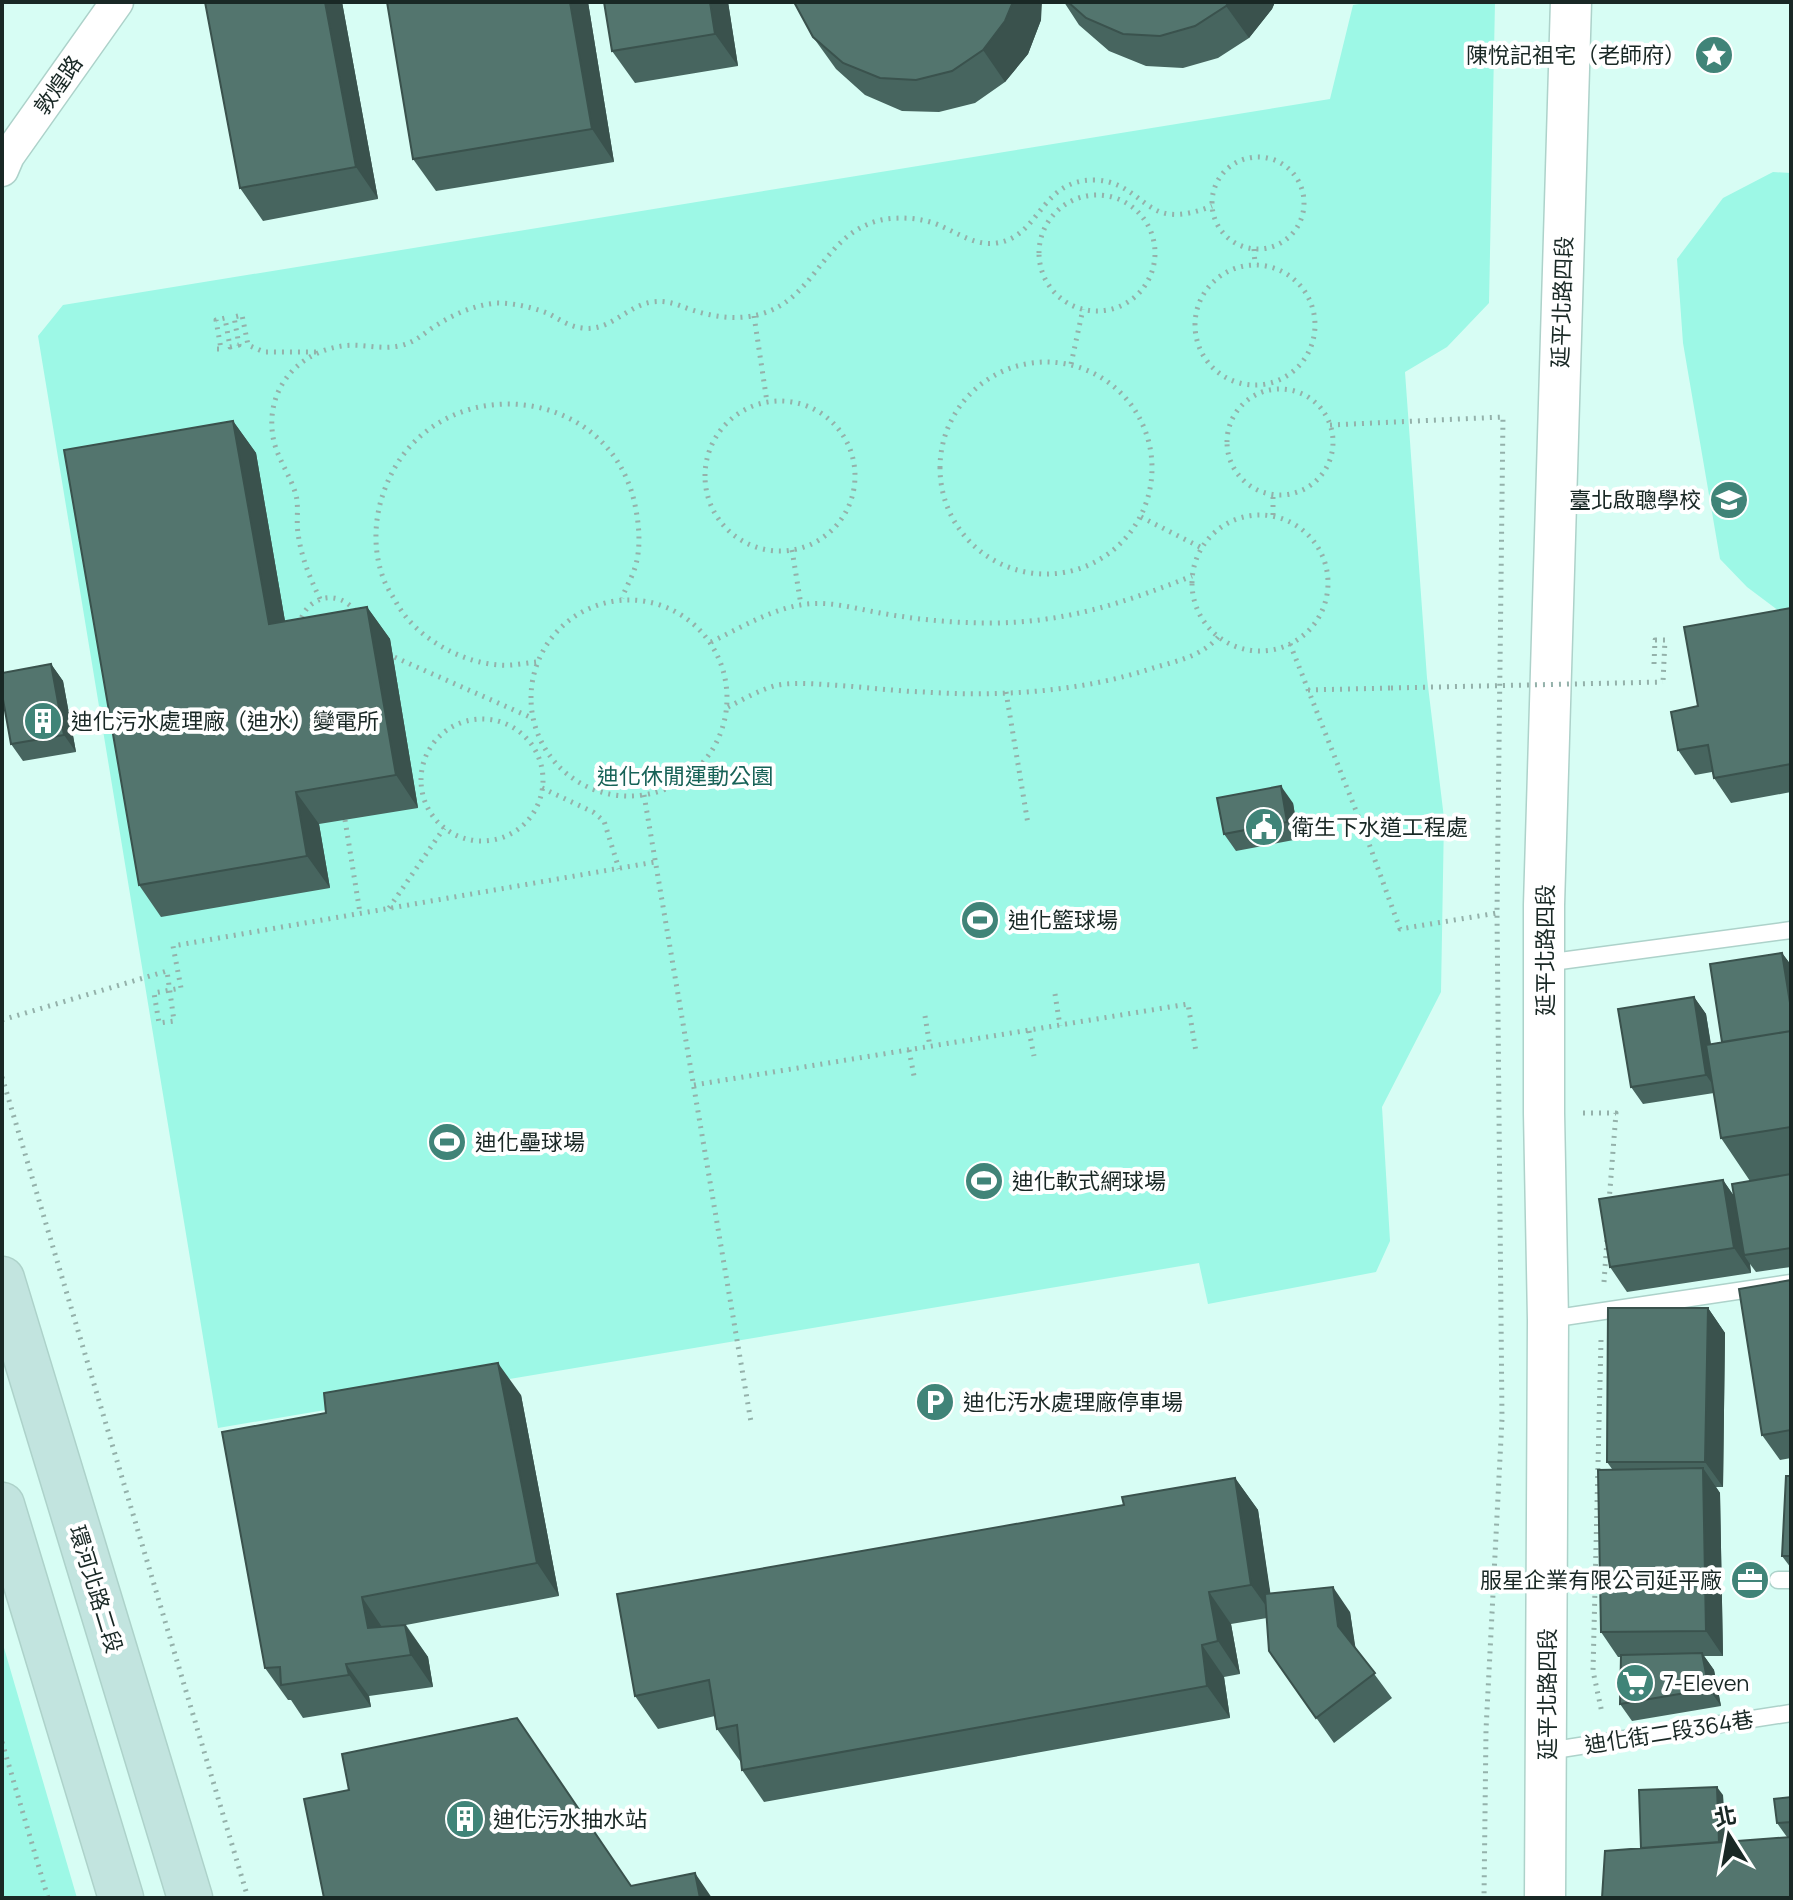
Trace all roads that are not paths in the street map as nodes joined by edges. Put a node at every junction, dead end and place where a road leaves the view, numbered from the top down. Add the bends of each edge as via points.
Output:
1 (117, 2) edge
2 (1571, 2) edge
3 (2, 170) edge
4 (1791, 930) edge
5 (1545, 963) junction
6 (2, 1279) edge
7 (1791, 1283) edge
8 (1548, 1320) junction
9 (2, 1505) edge
10 (1791, 1713) edge
11 (1547, 1751) junction
12 (121, 1898) edge
13 (190, 1898) edge
14 (1545, 1898) edge

1 - 3 street, 敦煌路
2 - 5 street, 延平北路四段
4 - 5 lane
5 - 8 street, 延平北路四段
6 - 13 main road, 環河北路二段
7 - 8 lane
8 - 11 street, 延平北路四段
9 - 12 main road
10 - 11 lane, 迪化街二段364巷
11 - 14 street, 延平北路四段

